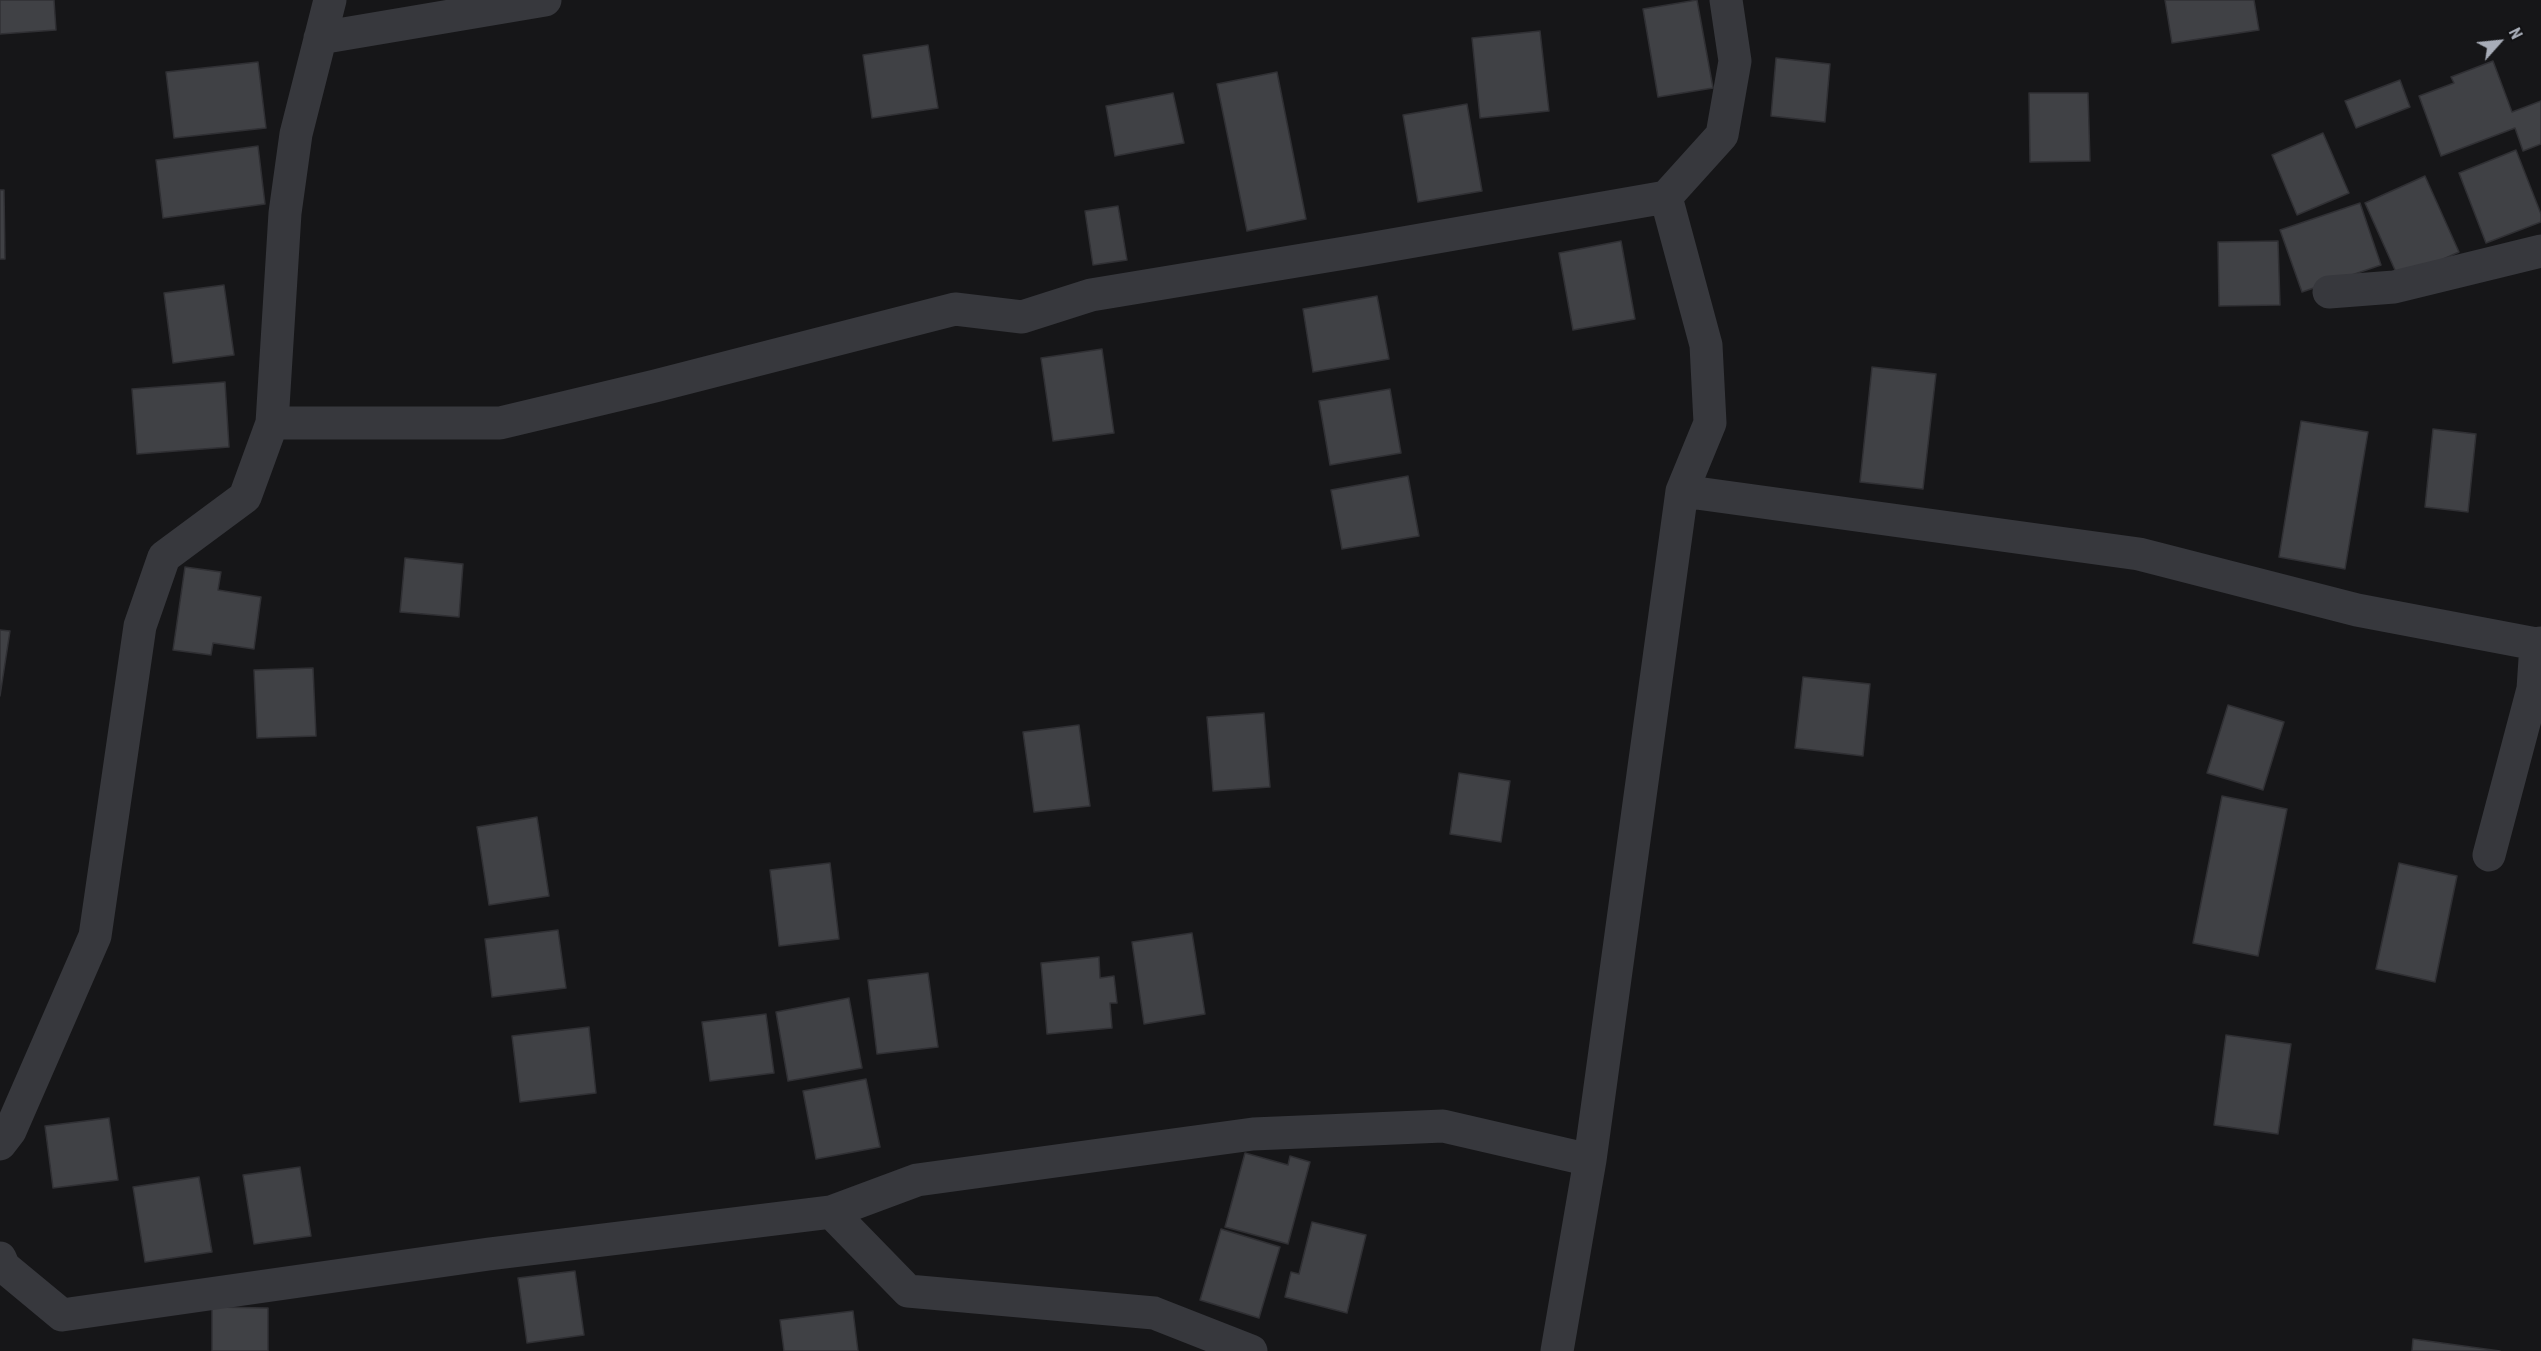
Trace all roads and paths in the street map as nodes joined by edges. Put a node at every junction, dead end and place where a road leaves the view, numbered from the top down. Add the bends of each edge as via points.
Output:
1 (330, 0) edge
2 (544, 0) edge
3 (1726, 0) edge
4 (320, 38) junction
5 (1666, 196) junction
6 (2541, 251) edge
7 (2329, 292) dead end
8 (272, 423) junction
9 (1682, 491) junction
10 (2539, 643) edge
11 (2489, 855) dead end
12 (0, 1144) edge
13 (1590, 1160) junction
14 (831, 1212) junction
15 (0, 1258) edge
16 (1251, 1351) edge
17 (1557, 1351) edge

1 - 4 street
2 - 4 street
3 - 5 street via 1735,61 1722,135
4 - 8 street via 296,134 285,213
5 - 8 street via 1091,296 1022,317 955,309 500,423
5 - 9 street via 1706,345 1709,400 1710,423
6 - 7 street via 2394,287
8 - 12 street via 245,497 164,557 140,626 95,936 10,1131
9 - 10 street via 2139,554 2357,610
9 - 13 street
10 - 11 street via 2533,689
13 - 14 street via 1443,1126 1253,1134 917,1180
13 - 17 street
14 - 15 street via 489,1254 62,1314 4,1267
14 - 16 street via 908,1292 1154,1313

